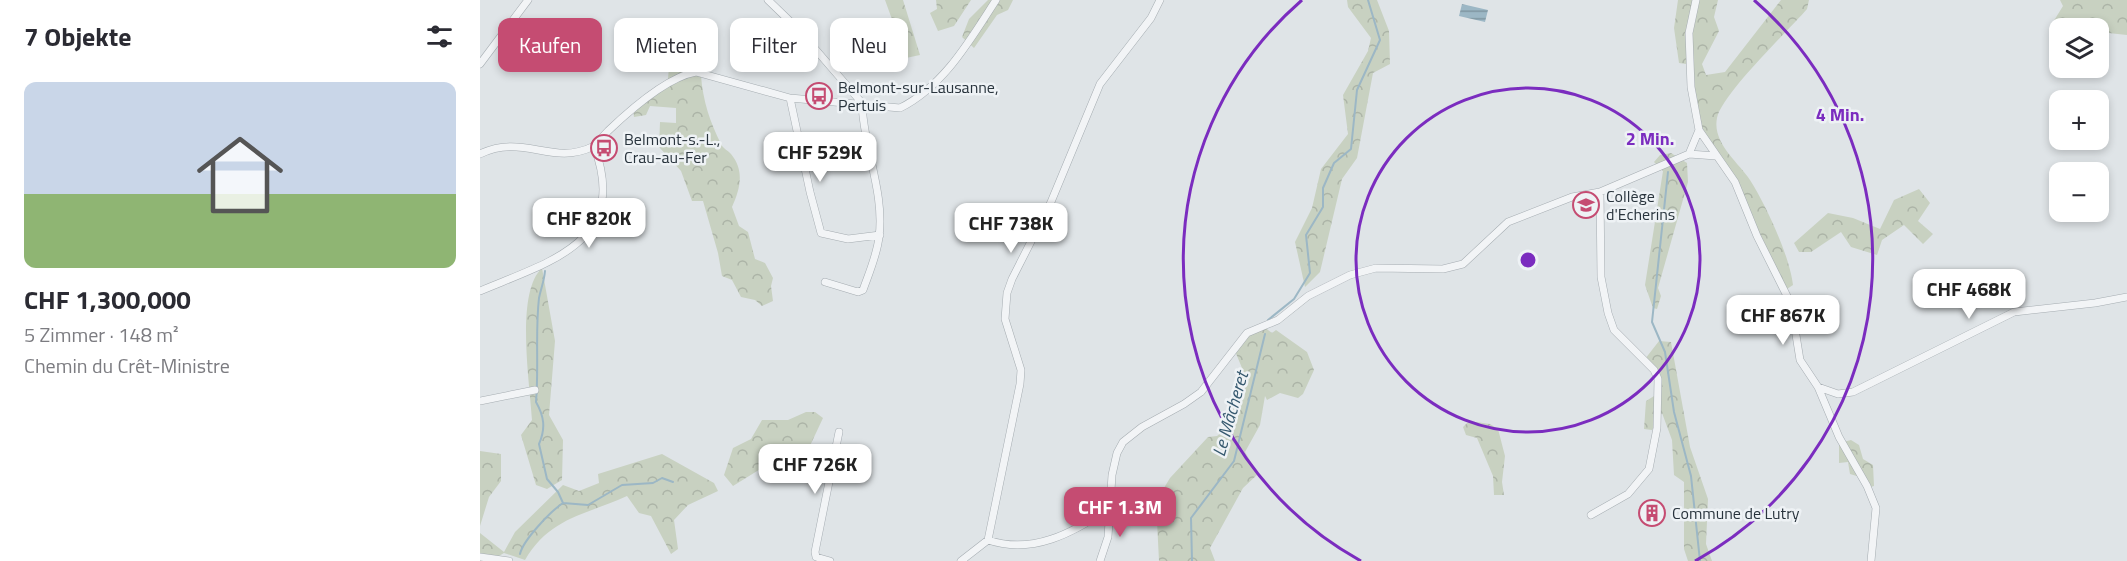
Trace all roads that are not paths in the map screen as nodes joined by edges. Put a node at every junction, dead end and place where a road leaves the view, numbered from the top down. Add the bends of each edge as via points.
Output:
1 (528, 0) edge
2 (768, 0) edge
3 (996, 0) edge
4 (1160, 0) edge
5 (1696, 0) edge
6 (480, 64) edge
7 (790, 98) junction
8 (862, 103) junction
9 (1699, 130) junction
10 (594, 146) junction
11 (480, 154) edge
12 (1689, 154) junction
13 (1716, 156) junction
14 (1600, 192) junction
15 (880, 235) junction
16 (825, 282) dead end
17 (480, 291) edge
18 (2127, 297) edge
19 (1818, 387) junction
20 (535, 390) dead end
21 (480, 401) edge
22 (839, 432) dead end
23 (1108, 509) junction
24 (1591, 515) dead end
25 (988, 540) junction
26 (480, 557) edge
27 (509, 561) edge
28 (830, 561) edge
29 (963, 561) edge
30 (1100, 561) edge
31 (1871, 561) edge

1 - 6 street
2 - 8 street
3 - 8 street via 956,61 914,100 894,109
4 - 25 street via 1151,18 1100,84 1051,202 1007,292 1005,319 1021,370 1020,384
5 - 9 street via 1689,44 1690,87
7 - 8 street
7 - 10 street via 696,72 684,74 639,103
7 - 15 street via 821,233 848,239
8 - 15 street
9 - 12 street
9 - 13 street
10 - 11 street via 562,154 502,146
10 - 17 street via 604,188 603,202 584,237 550,261
12 - 13 street
12 - 14 street
13 - 19 street via 1736,182 1757,236 1787,293 1800,360
14 - 23 street via 1572,197 1508,222 1463,264 1443,269 1376,268 1350,275 1308,296 1278,320 1247,333 1201,392 1123,442 1117,453
14 - 24 street via 1601,277 1608,313 1614,330 1654,370 1658,399 1649,469 1628,494
15 - 16 street via 863,290
18 - 19 street via 2014,312 1852,392 1838,394
19 - 31 street via 1875,507
20 - 21 street
22 - 28 street via 816,557
23 - 25 street via 1051,540 1024,545
23 - 30 street via 1108,537
25 - 29 street
26 - 27 street

